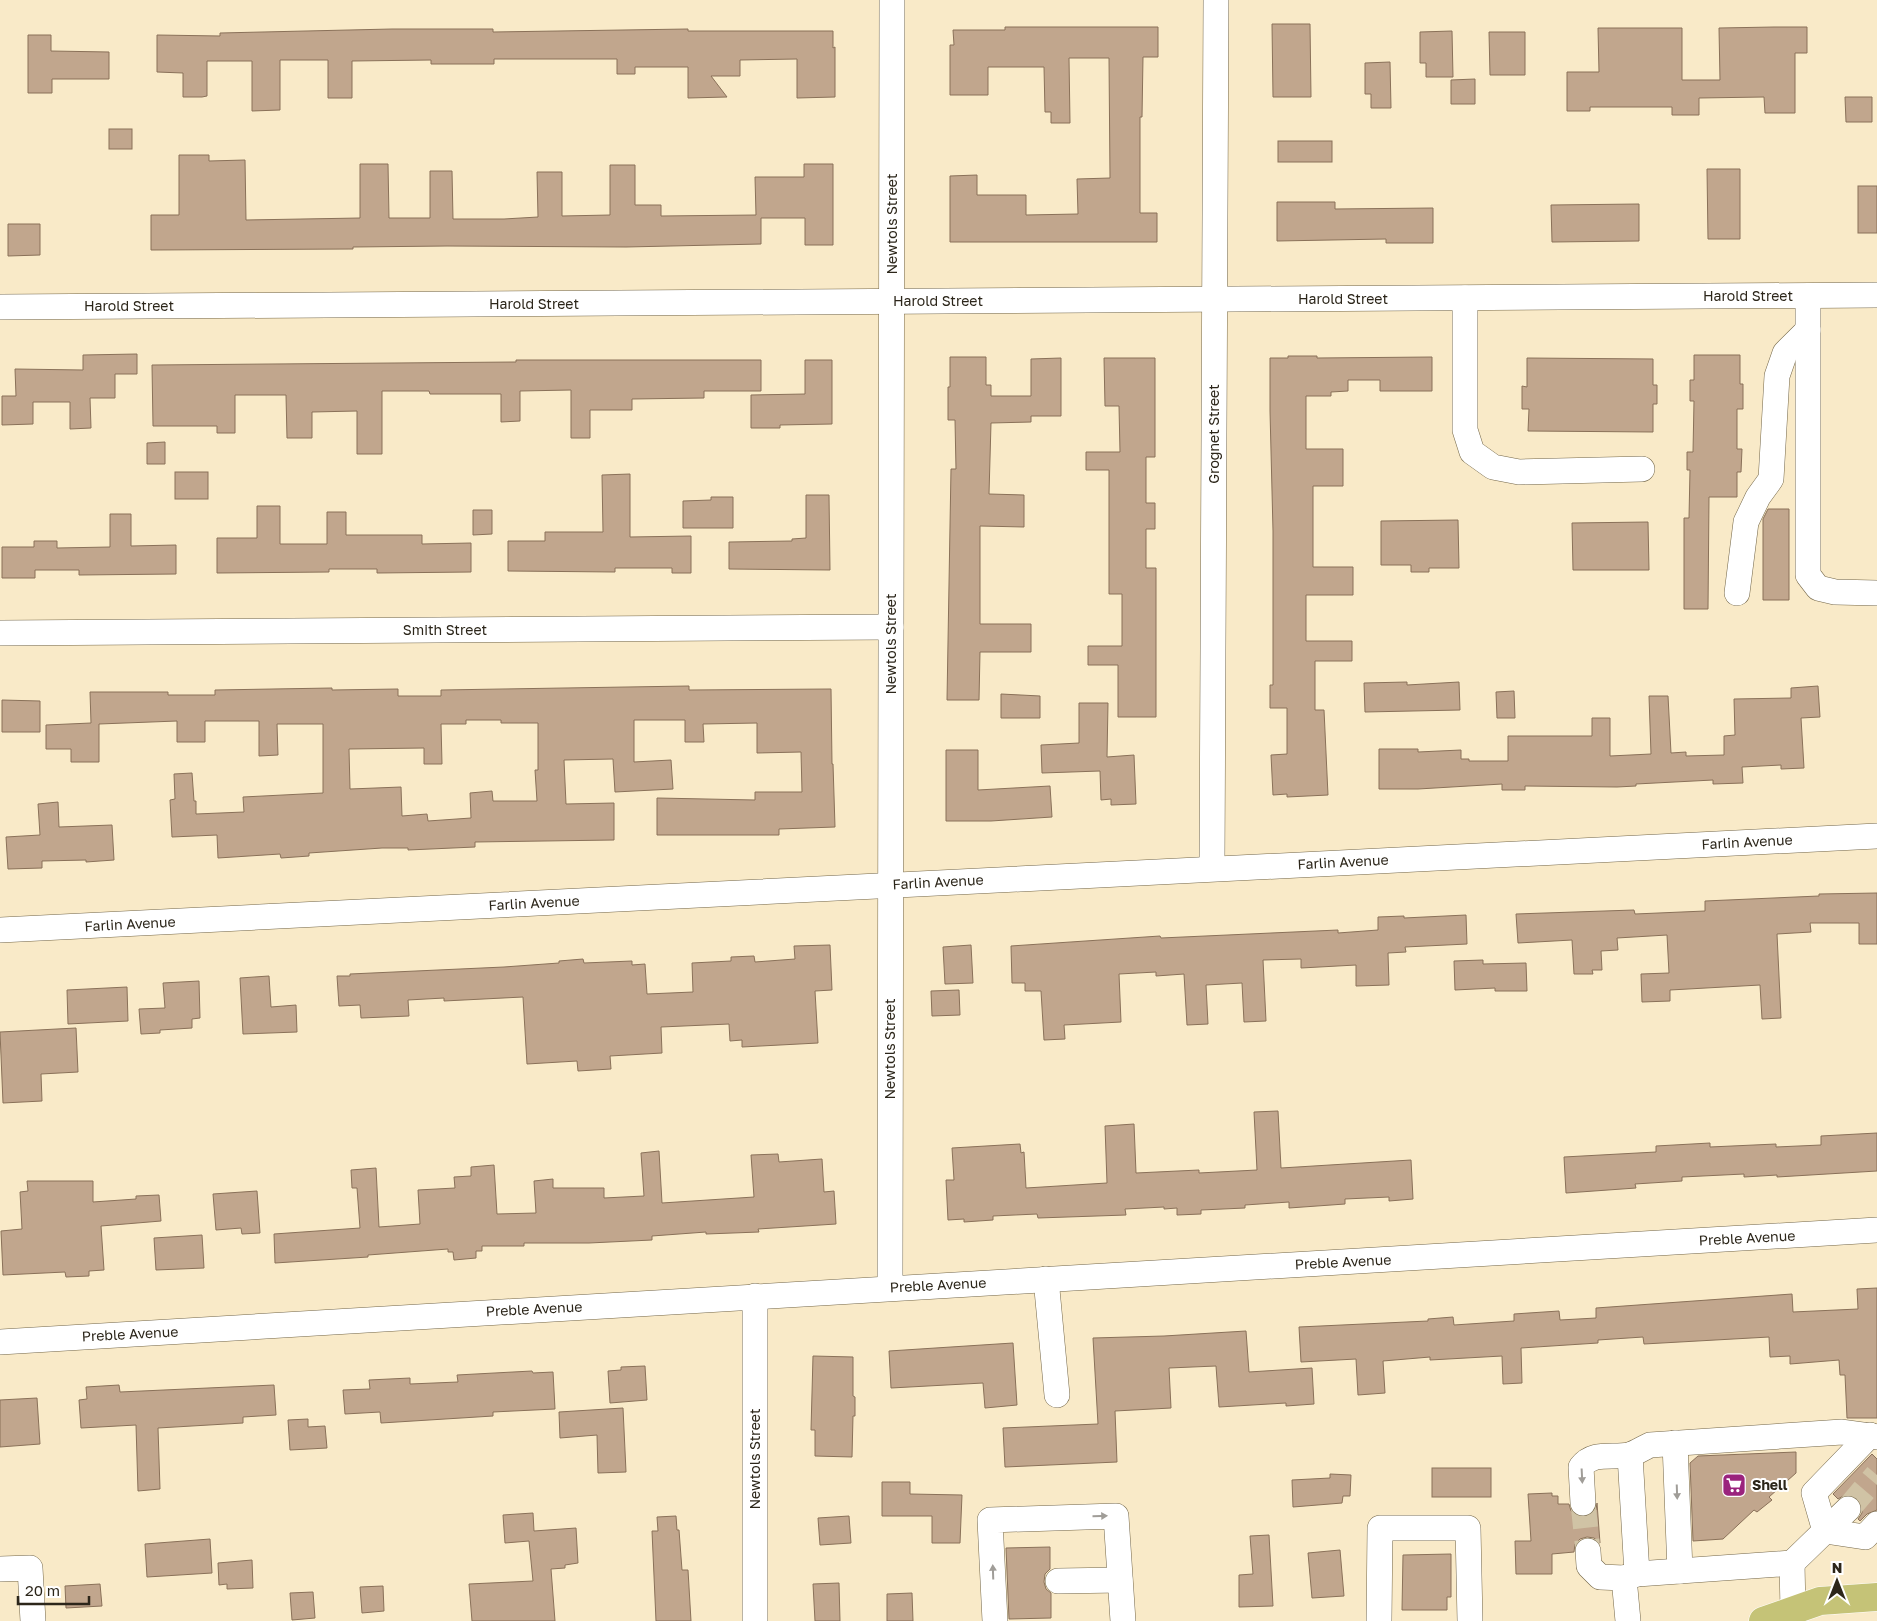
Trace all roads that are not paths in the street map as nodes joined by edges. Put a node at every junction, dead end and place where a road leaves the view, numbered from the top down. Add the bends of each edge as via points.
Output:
1 (892, 0) edge
2 (1216, 0) edge
3 (1877, 295) edge
4 (1808, 296) junction
5 (1465, 298) junction
6 (1215, 299) junction
7 (892, 301) junction
8 (0, 307) edge
9 (1808, 330) junction
10 (1642, 469) dead end
11 (1737, 593) dead end
12 (1877, 593) edge
13 (891, 627) junction
14 (0, 633) edge
15 (1877, 836) edge
16 (1212, 868) junction
17 (890, 885) junction
18 (0, 930) edge
19 (1877, 1230) edge
20 (1046, 1279) junction
21 (890, 1288) junction
22 (755, 1296) junction
23 (0, 1342) edge
24 (1057, 1395) dead end
25 (1873, 1436) edge
26 (1675, 1443) junction
27 (1630, 1455) junction
28 (1583, 1503) tunnel mouth
29 (1848, 1509) tunnel mouth
30 (1877, 1524) edge
31 (1825, 1531) junction
32 (1588, 1551) tunnel mouth
33 (1792, 1563) junction
34 (0, 1569) edge
35 (1680, 1571) junction
36 (1630, 1576) junction
37 (1120, 1580) junction
38 (1058, 1581) dead end
39 (1877, 1597) edge
40 (1793, 1611) junction
41 (33, 1621) edge
42 (755, 1621) edge
43 (995, 1621) edge
44 (1123, 1621) edge
45 (1379, 1621) edge
46 (1470, 1621) edge
47 (1628, 1621) edge
48 (1764, 1621) edge

1 - 7 street, Newtols Street
2 - 6 street, Grognet Street
3 - 4 street, Harold Street
4 - 5 street, Harold Street
4 - 9 street
5 - 6 street, Harold Street
5 - 10 street via 1465,430 1472,452 1493,467 1519,472
6 - 7 street, Harold Street
6 - 16 street, Grognet Street
7 - 8 street, Harold Street
7 - 13 street, Newtols Street
9 - 11 street via 1785,353 1777,376 1770,479 1746,522
9 - 12 street via 1808,575 1818,588 1835,592
13 - 14 street, Smith Street
13 - 17 street, Newtols Street
15 - 16 street, Farlin Avenue
16 - 17 street, Farlin Avenue
17 - 18 street, Farlin Avenue
17 - 21 street, Newtols Street
19 - 20 street, Preble Avenue
20 - 21 street, Preble Avenue
20 - 24 street
21 - 22 street, Preble Avenue
22 - 23 street, Preble Avenue
22 - 42 street, Newtols Street
25 - 26 street via 1842,1432
25 - 31 street via 1814,1492
26 - 27 street via 1650,1445
26 -> 35 street
27 -> 28 street via 1587,1460 1581,1467
27 - 36 street
29 - 31 street
30 - 31 street via 1865,1537
31 - 33 street
32 - 36 street via 1589,1566 1600,1577
33 - 35 street
33 - 40 street
34 - 41 street via 30,1568
35 - 36 street
36 - 47 street
37 - 38 street
43 -> 37 street via 990,1520 1116,1516
37 - 44 street
39 - 40 main road via 1820,1601
40 - 48 main road
45 - 46 street via 1380,1528 1468,1528

